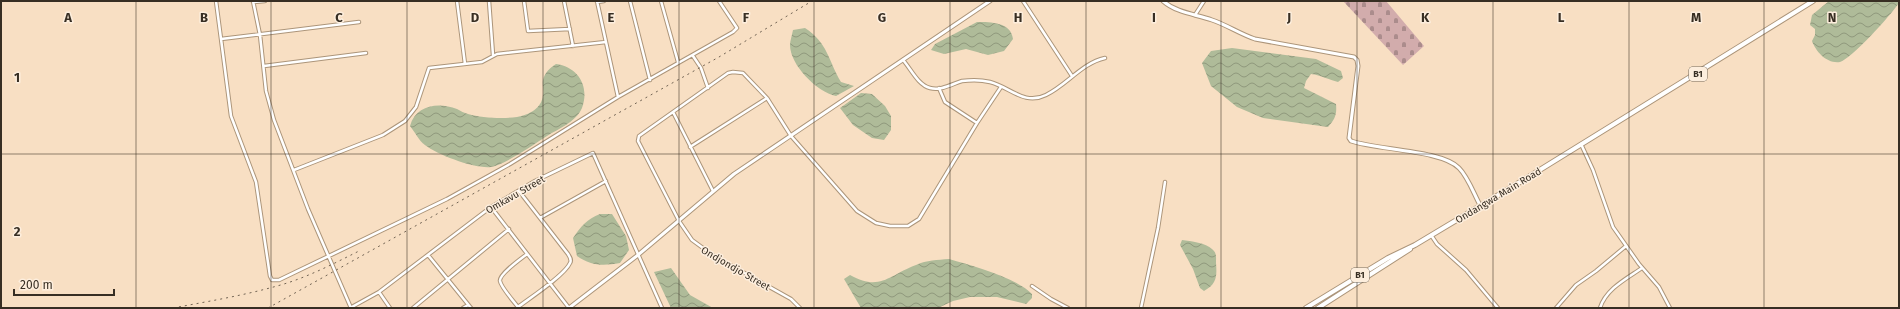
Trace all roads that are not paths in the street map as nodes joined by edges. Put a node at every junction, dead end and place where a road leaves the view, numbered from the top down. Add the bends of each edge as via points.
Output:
1 (216, 1) edge
2 (264, 1) edge
3 (457, 1) edge
4 (489, 1) edge
5 (524, 1) edge
6 (564, 1) edge
7 (604, 1) edge
8 (630, 1) edge
9 (662, 1) edge
10 (719, 1) edge
11 (990, 1) edge
12 (1023, 1) edge
13 (1163, 1) edge
14 (1204, 1) edge
15 (1813, 1) edge
16 (253, 2) edge
17 (597, 2) edge
18 (1195, 15) junction
19 (359, 22) dead end
20 (570, 29) junction
21 (260, 35) junction
22 (221, 39) junction
23 (606, 42) junction
24 (573, 46) junction
25 (366, 53) dead end
26 (493, 55) junction
27 (693, 56) junction
28 (1105, 58) dead end
29 (903, 60) junction
30 (678, 62) junction
31 (464, 64) junction
32 (264, 66) junction
33 (1072, 76) junction
34 (650, 80) junction
35 (1001, 87) junction
36 (708, 88) junction
37 (939, 88) junction
38 (618, 97) junction
39 (767, 98) junction
40 (673, 112) junction
41 (977, 123) junction
42 (791, 136) junction
43 (1581, 144) junction
44 (690, 147) junction
45 (294, 170) junction
46 (606, 181) junction
47 (1165, 182) dead end
48 (519, 191) junction
49 (713, 191) junction
50 (1480, 206) junction
51 (491, 207) junction
52 (540, 218) junction
53 (678, 221) junction
54 (509, 229) junction
55 (1431, 235) junction
56 (1415, 245) junction
57 (1626, 246) junction
58 (528, 254) junction
59 (428, 255) junction
60 (638, 255) junction
61 (329, 256) junction
62 (1642, 268) junction
63 (447, 279) junction
64 (550, 283) junction
65 (1032, 286) dead end
66 (379, 292) junction
67 (468, 305) junction
68 (351, 308) edge
69 (390, 308) edge
70 (413, 308) edge
71 (464, 308) edge
72 (470, 308) edge
73 (569, 308) edge
74 (662, 308) edge
75 (800, 308) edge
76 (1068, 308) edge
77 (1141, 308) edge
78 (1306, 308) edge
79 (1318, 308) edge
80 (1498, 308) edge
81 (1556, 308) edge
82 (1600, 308) edge
83 (1670, 308) edge

1 - 22 street
2 - 16 street
3 - 31 street
4 - 26 street
5 - 20 street via 528,31
6 - 20 street
7 - 17 street
8 - 34 street
9 - 30 street
10 - 27 street via 737,28
11 - 29 street
12 - 33 street
13 - 18 street via 1174,9
14 - 18 street
15 - 43 main road, B1
16 - 21 street
17 - 23 street
18 - 50 street via 1255,39 1354,57 1358,66 1349,138 1351,141 1450,161 1461,169
19 - 21 street
20 - 24 street
21 - 22 street
21 - 32 street
22 - 61 street via 231,116 256,182 270,276 272,280 279,280
23 - 24 street
23 - 38 street
24 - 26 street
25 - 32 street
26 - 31 street via 482,62
27 - 30 street
27 - 36 street via 701,68
28 - 33 street
29 - 37 street via 922,84 930,88
29 - 42 street
30 - 34 street
31 - 45 street via 429,68 416,107 405,121 383,135
32 - 45 street via 269,103
33 - 35 street via 1047,95 1039,97 1019,96
34 - 38 street
35 - 37 street via 990,82 963,81
35 - 41 street
36 - 39 street via 728,73 743,73
36 - 40 street
37 - 41 street via 945,102
38 - 61 street via 510,164 447,199
39 - 42 street
39 - 44 street
40 - 44 street
40 - 53 street, Ondjondjo Street via 638,138
41 - 42 street via 919,219 908,226 876,223 857,211
42 - 49 street
43 - 50 main road, Ondangwa Main Road / B1
43 - 57 street via 1613,227
44 - 49 street
45 - 61 street
46 - 48 street, Omkavu Street via 593,152
46 - 52 street
46 - 60 street, Omkavu Street
47 - 77 street
48 - 51 street, Omkavu Street
48 - 52 street
49 - 53 street
50 - 55 main road, Ondangwa Main Road / B1
51 - 54 street
51 - 59 street, Omkavu Street
52 - 64 street via 571,260 562,273
53 - 60 street
53 - 75 street, Ondjondjo Street via 701,249 791,299
54 - 58 street
54 - 63 street
55 - 56 main road, Ondangwa Main Road / B1
55 - 80 street via 1437,244 1466,270
56 - 78 main road, Ondangwa Main Road / B1 via 1388,258
56 - 79 main road, Ondangwa Main Road / B1
57 - 62 street
57 - 81 street via 1576,285
58 - 64 street
58 - 64 street via 504,273 500,281 518,307
59 - 63 street
59 - 66 street, Omkavu Street
60 - 73 street
60 - 74 street, Omkavu Street
61 - 68 street
62 - 82 street via 1611,290
62 - 83 street via 1660,287
63 - 67 street
63 - 70 street
64 - 73 street
65 - 76 street
66 - 68 street, Omkavu Street
66 - 69 street
67 - 71 street
67 - 72 street

